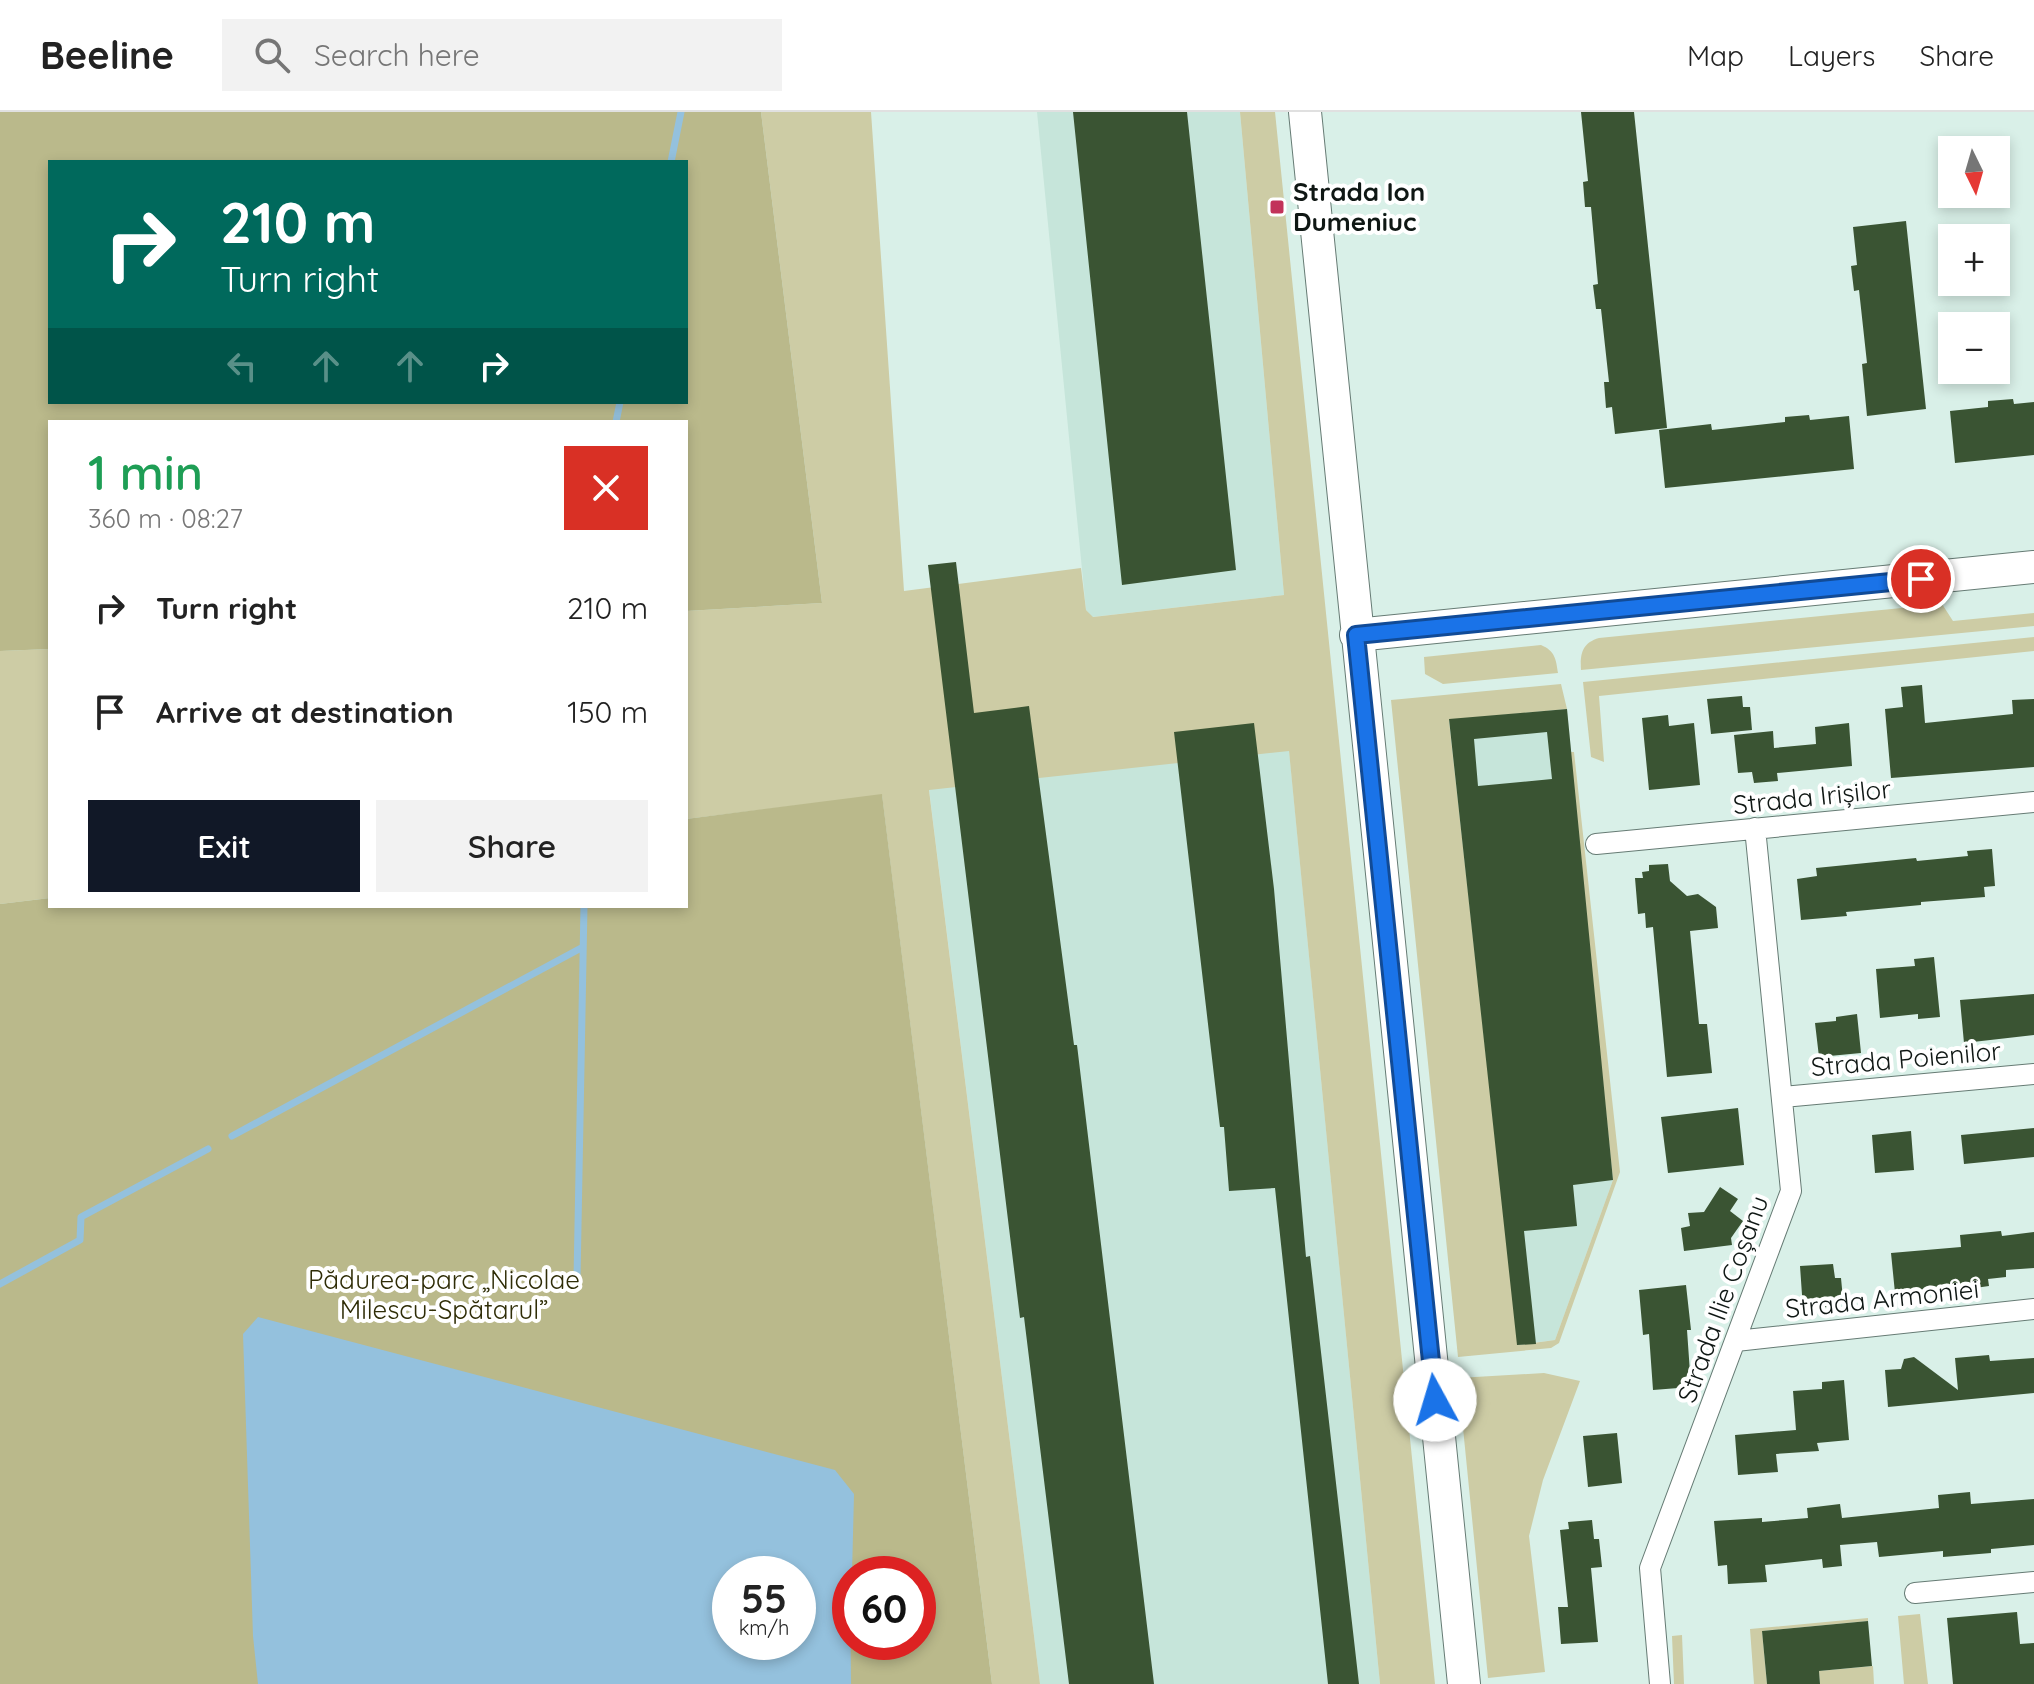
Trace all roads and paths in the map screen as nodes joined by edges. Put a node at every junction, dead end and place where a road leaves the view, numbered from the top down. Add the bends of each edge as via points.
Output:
1 (1305, 112) edge
2 (2034, 567) edge
3 (1356, 635) junction
4 (2034, 802) edge
5 (1755, 828) junction
6 (1596, 844) dead end
7 (2034, 1074) edge
8 (1783, 1097) junction
9 (2034, 1309) edge
10 (1736, 1341) junction
11 (2034, 1582) edge
12 (1915, 1593) dead end
13 (1464, 1684) edge
14 (1660, 1684) edge

1 - 3 main road
2 - 3 main road
3 - 13 main road
4 - 5 street, Strada Irișilor
5 - 6 street, Strada Irișilor
5 - 8 street, Strada Ilie Coșanu
7 - 8 street, Strada Poienilor
8 - 10 street, Strada Ilie Coșanu via 1791,1191
9 - 10 street, Strada Armoniei
10 - 14 street, Strada Ilie Coșanu via 1650,1568
11 - 12 street

